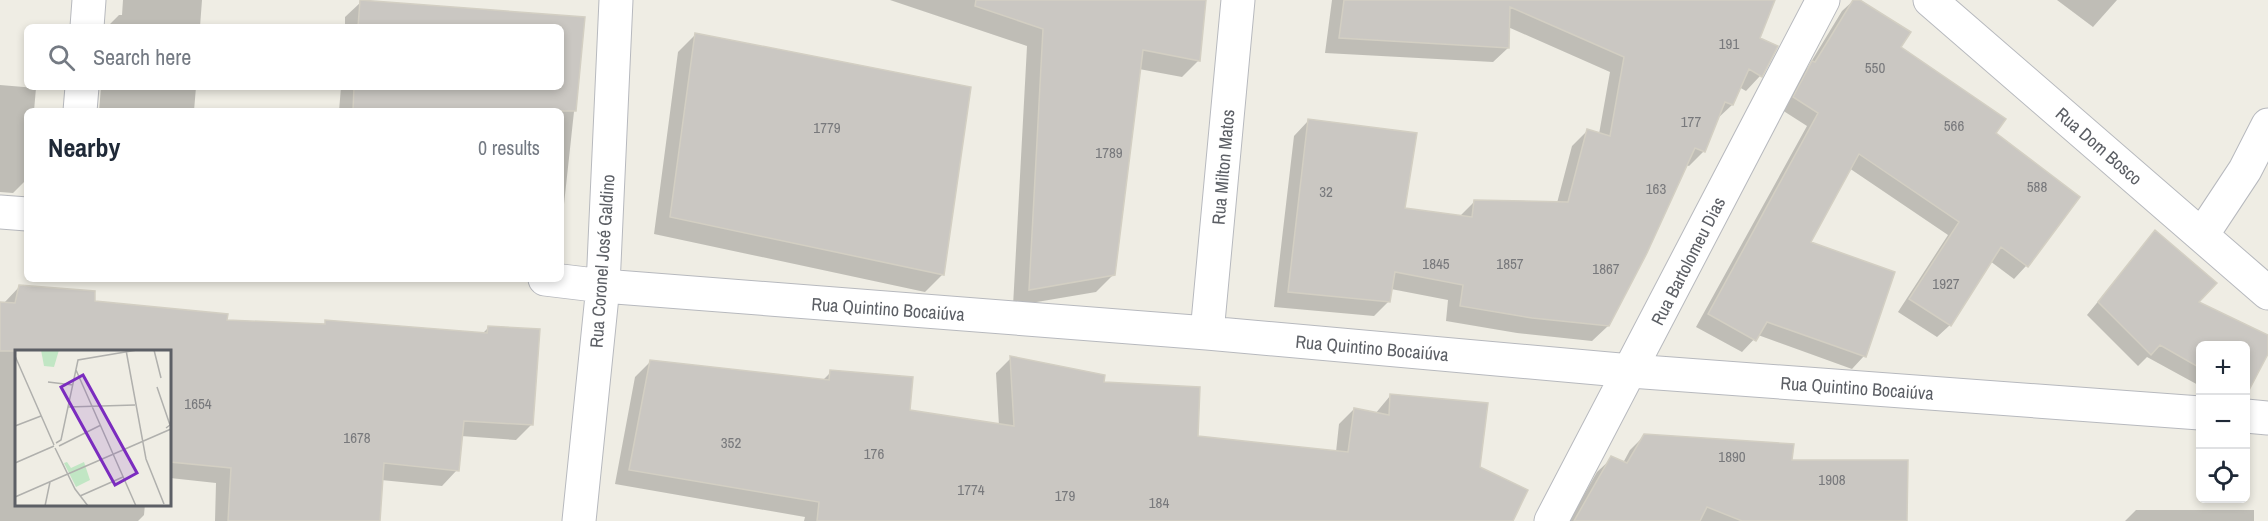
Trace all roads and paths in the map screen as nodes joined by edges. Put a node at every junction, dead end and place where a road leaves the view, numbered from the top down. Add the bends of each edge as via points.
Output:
1 (89, 0) edge
2 (616, 0) edge
3 (1238, 0) edge
4 (1823, 0) edge
5 (1930, 0) edge
6 (87, 24) edge
7 (82, 90) edge
8 (80, 108) edge
9 (2268, 125) edge
10 (0, 212) edge
11 (24, 214) edge
12 (2202, 235) junction
13 (564, 281) edge
14 (603, 286) junction
15 (2268, 293) edge
16 (1207, 333) junction
17 (1631, 371) junction
18 (2196, 413) edge
19 (2250, 416) edge
20 (2268, 418) edge
21 (579, 521) edge
22 (1551, 521) edge

1 - 6 street
2 - 14 street, Rua Coronel José Galdino
3 - 16 street, Rua Milton Matos
4 - 17 street, Rua Bartolomeu Dias
5 - 12 street, Rua Dom Bosco
7 - 8 street
9 - 12 street via 2245,170
10 - 11 street
12 - 15 street, Rua Dom Bosco
13 - 14 street, Rua Quintino Bocaiúva
14 - 16 street, Rua Quintino Bocaiúva
14 - 21 street, Rua Coronel José Galdino
16 - 17 street, Rua Quintino Bocaiúva
17 - 18 street, Rua Quintino Bocaiúva
17 - 22 street, Rua Bartolomeu Dias
19 - 20 street

